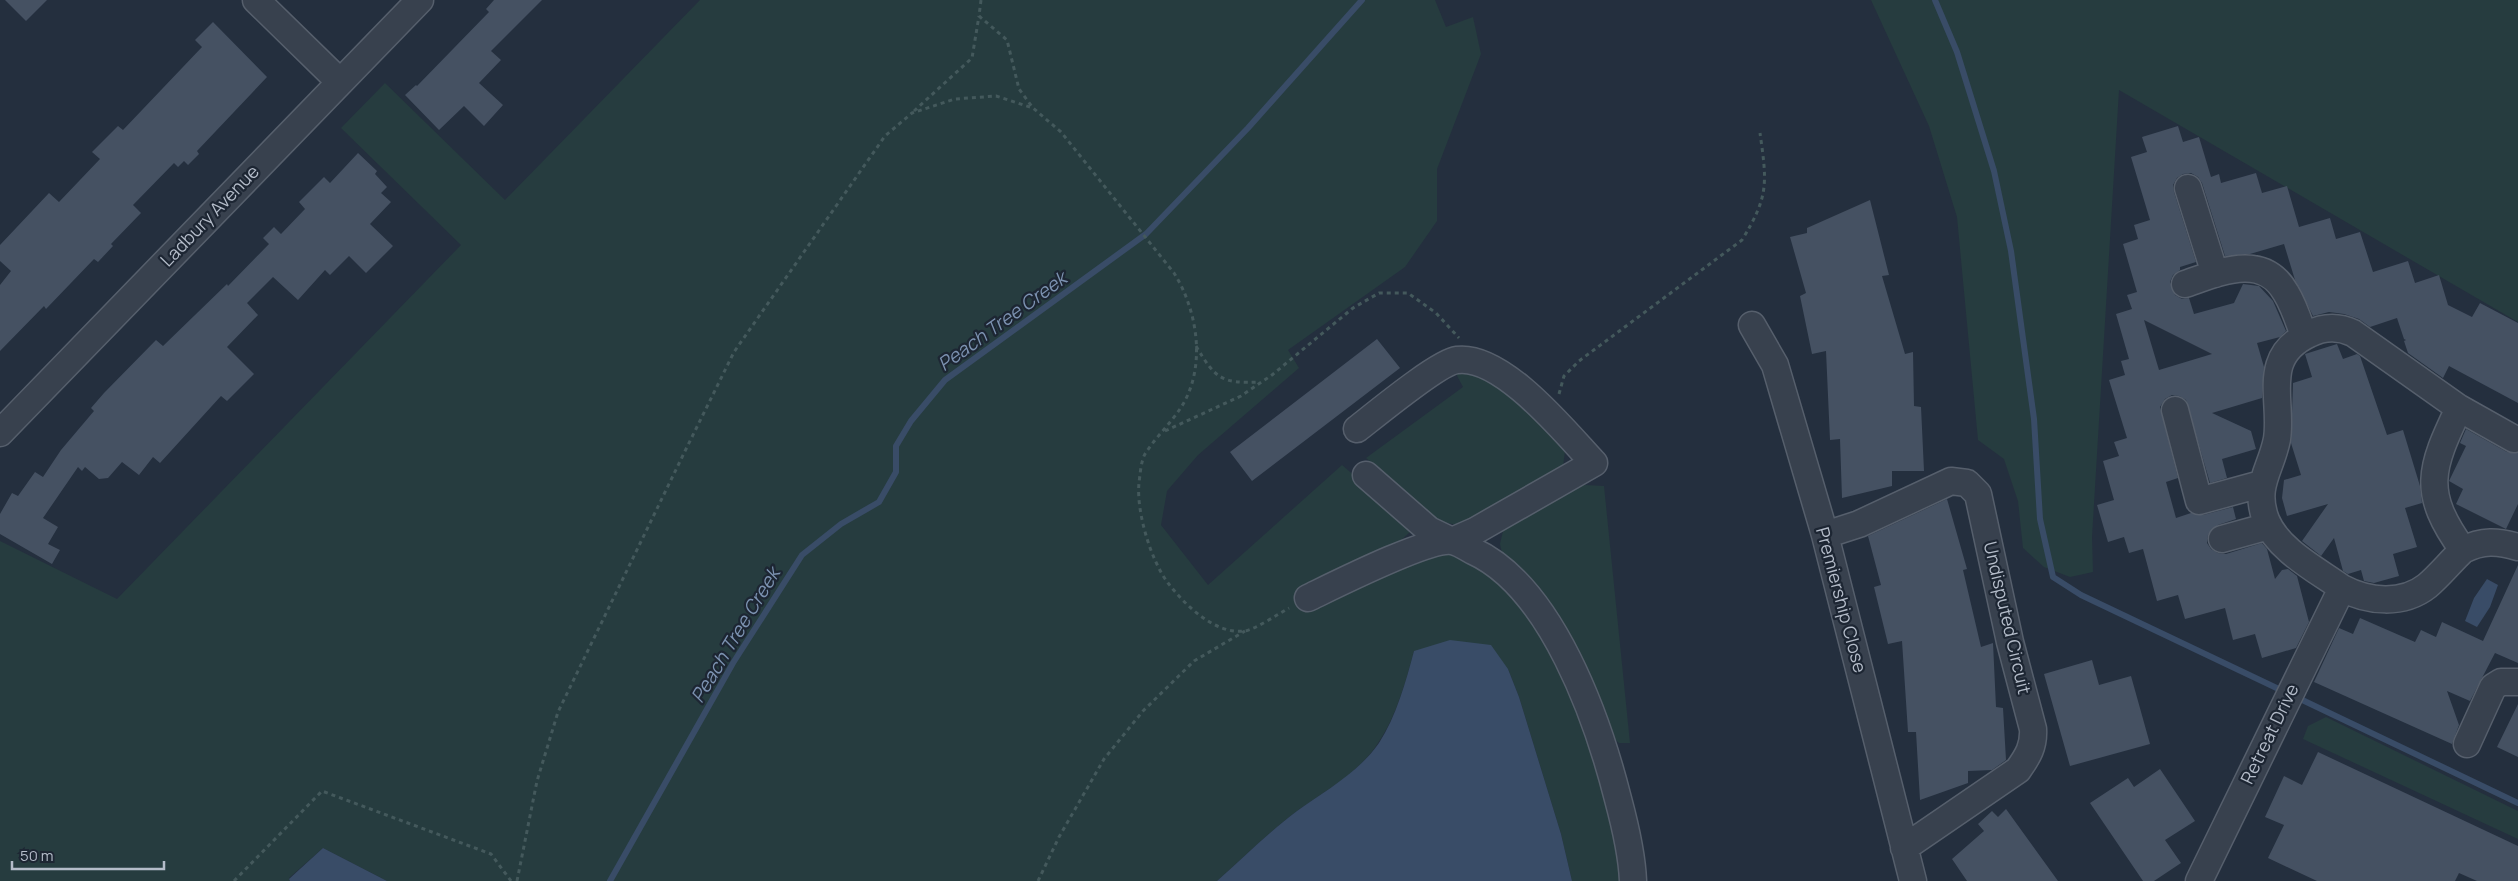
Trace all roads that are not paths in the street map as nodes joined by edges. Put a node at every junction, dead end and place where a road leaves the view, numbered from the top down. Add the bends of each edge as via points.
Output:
1 (256, 0) edge
2 (420, 0) edge
3 (340, 82) junction
4 (2188, 188) dead end
5 (2215, 274) junction
6 (2186, 284) dead end
7 (1752, 325) dead end
8 (2304, 336) junction
9 (2459, 408) junction
10 (2175, 410) dead end
11 (1357, 429) dead end
12 (0, 433) edge
13 (2514, 439) dead end
14 (1366, 475) dead end
15 (2262, 484) junction
16 (2269, 526) junction
17 (1824, 536) junction
18 (2222, 539) dead end
19 (1452, 541) junction
20 (2516, 541) edge
21 (2463, 550) junction
22 (2342, 588) junction
23 (1308, 598) road end
24 (2518, 682) edge
25 (2466, 744) dead end
26 (1904, 848) junction
27 (1634, 879) edge
28 (1909, 879) edge
29 (2199, 881) edge

1 - 3 street
2 - 3 street, Ladbury Avenue
3 - 12 street, Ladbury Avenue
4 - 5 street
5 - 6 street
5 - 8 street via 2234,268 2256,268 2273,276 2286,293
7 - 17 street, Premiership Close via 1775,365
8 - 9 street via 2327,328 2346,330
8 - 15 street via 2288,351 2278,368 2276,439
9 - 13 street
9 - 21 street via 2439,450 2434,482 2441,518
10 - 15 street via 2198,501
11 - 19 street via 1431,373 1456,360 1480,361 1502,373 1594,463
14 - 19 street via 1429,530
15 - 16 street via 2260,500
16 - 18 street
16 - 22 street via 2287,547
17 - 26 street, Premiership Close
17 - 26 street, Undisputed Circuit via 1858,524 1951,481 1967,483 1978,494 2034,742 2018,770
19 - 23 street via 1414,549
19 - 27 street via 1486,556 1512,578 1540,614 1572,666 1608,760 1625,826
20 - 21 street via 2481,542
21 - 22 street via 2429,584 2411,595 2378,599
22 - 29 street, Retreat Drive
24 - 25 street via 2501,682 2494,687
26 - 28 street, Premiership Close

